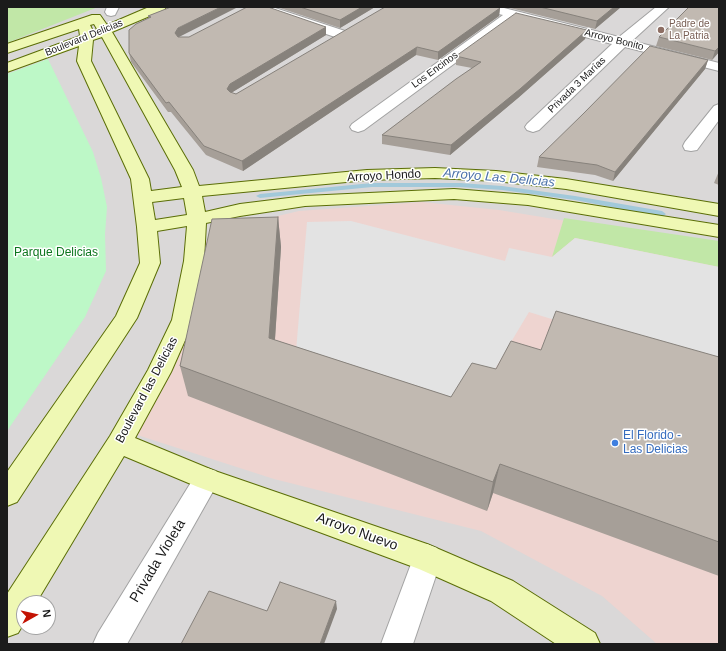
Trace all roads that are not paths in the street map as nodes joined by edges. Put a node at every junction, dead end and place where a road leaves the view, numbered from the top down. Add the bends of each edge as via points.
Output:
1 (124, 7) edge
2 (160, 7) edge
3 (260, 7) edge
4 (486, 7) edge
5 (663, 7) edge
6 (513, 14) junction
7 (99, 22) edge
8 (354, 26) edge
9 (340, 34) junction
10 (328, 42) edge
11 (622, 43) junction
12 (7, 49) edge
13 (719, 67) edge
14 (7, 68) edge
15 (719, 109) edge
16 (358, 127) dead end
17 (533, 127) dead end
18 (691, 146) dead end
19 (192, 191) junction
20 (144, 197) junction
21 (719, 210) edge
22 (197, 219) junction
23 (147, 227) junction
24 (719, 231) edge
25 (119, 443) junction
26 (207, 479) junction
27 (7, 494) edge
28 (427, 558) junction
29 (7, 622) edge
30 (110, 644) edge
31 (397, 644) edge
32 (584, 644) edge

1 - 7 street, Boulevard Delicias
2 - 7 street, Boulevard Delicias
3 - 9 street
4 - 6 street, Arroyo Bonito
5 - 11 street, Privada 3 Marías
6 - 11 street, Arroyo Bonito
6 - 16 street, Los Encinos
7 - 12 street, Boulevard Delicias
7 - 14 street, Boulevard Delicias
7 - 19 street, Boulevard las Delicias via 184,170
7 - 20 street via 84,61 140,179
8 - 9 street
9 - 10 street
11 - 13 street, Arroyo Bonito
11 - 17 street, Privada 3 Marías
15 - 18 street
19 - 20 street, Arroyo Hondo
19 - 21 street, Arroyo Hondo via 367,175 496,176 566,184
19 - 22 street, Boulevard las Delicias
20 - 23 street
22 - 23 street, Arroyo Hondo
22 - 24 street, Arroyo Hondo via 305,201 454,194 528,200
22 - 25 street, Boulevard las Delicias via 194,261 183,320 159,372
23 - 27 street via 150,263 126,318
25 - 26 street, Arroyo Nuevo
25 - 29 street, Boulevard las Delicias
26 - 28 street, Arroyo Nuevo
26 - 30 street, Privada Violeta
28 - 31 street
28 - 32 street, Arroyo Nuevo via 502,591

